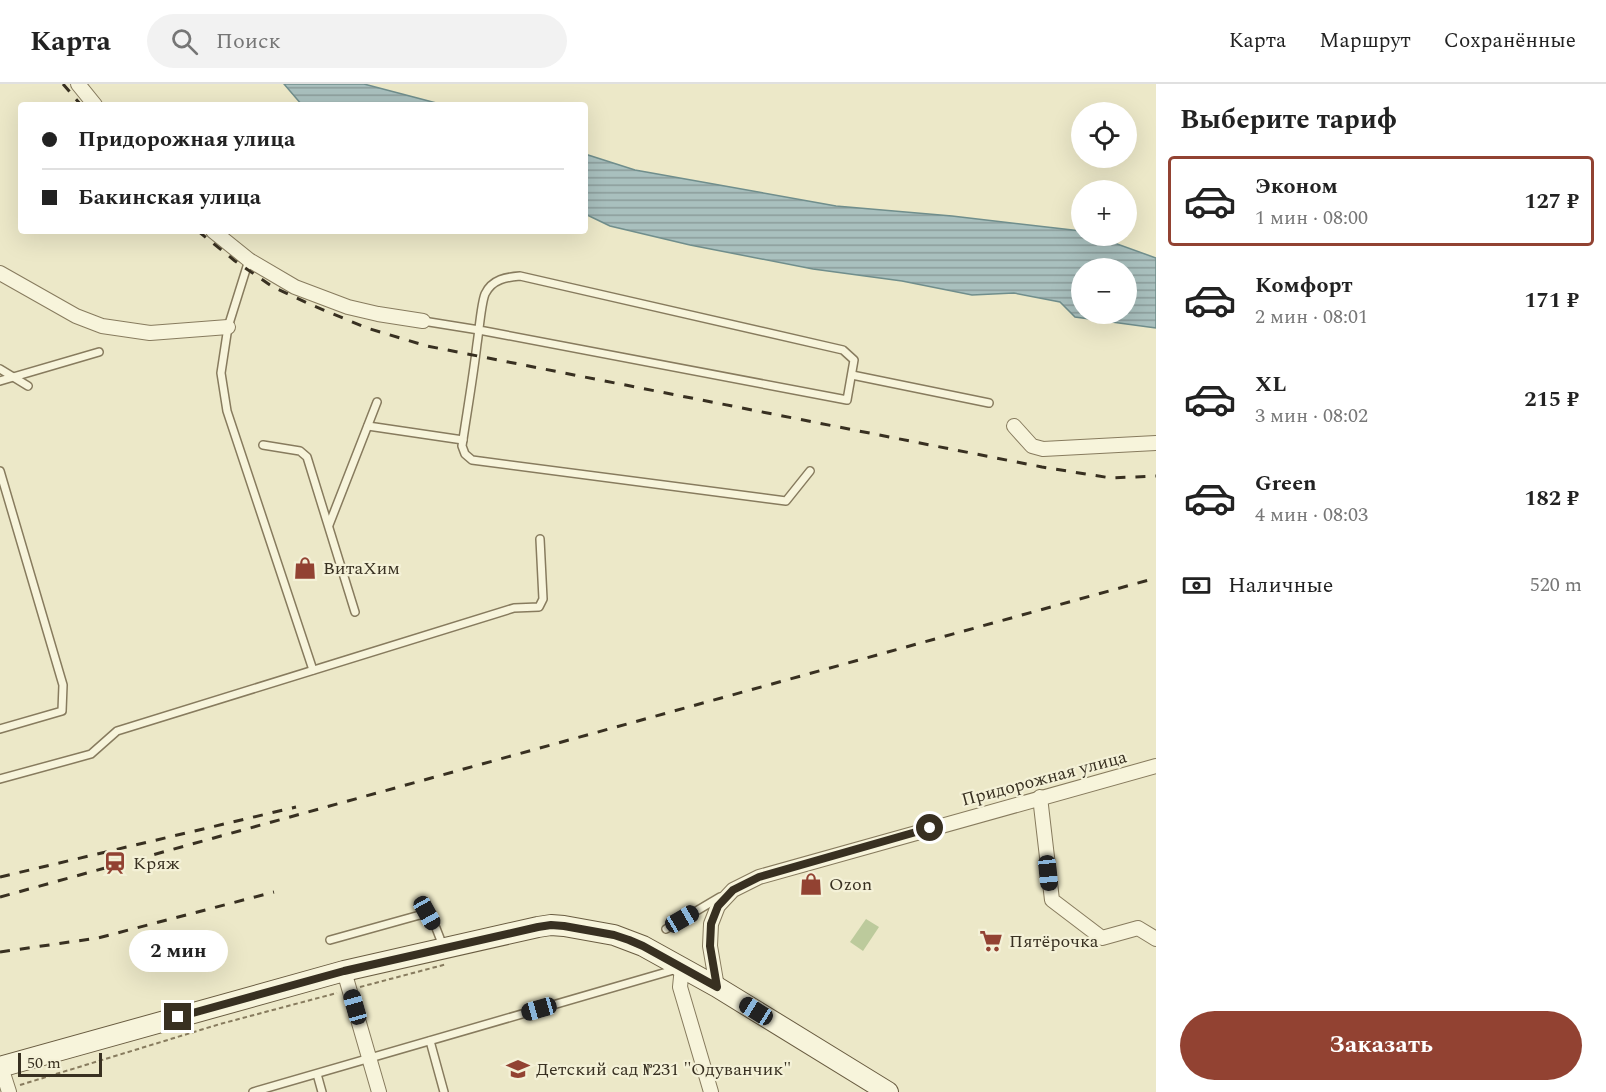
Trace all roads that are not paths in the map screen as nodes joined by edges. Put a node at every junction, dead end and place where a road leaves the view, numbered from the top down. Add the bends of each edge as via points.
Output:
1 (78, 84) edge
2 (93, 102) edge
3 (217, 234) edge
4 (249, 260) junction
5 (0, 273) edge
6 (423, 321) joint
7 (228, 327) junction
8 (479, 330) junction
9 (99, 352) dead end
10 (0, 369) edge
11 (852, 375) junction
12 (14, 377) junction
13 (0, 381) edge
14 (28, 386) dead end
15 (377, 402) dead end
16 (989, 403) dead end
17 (368, 426) junction
18 (1014, 426) dead end
19 (463, 440) junction
20 (1156, 443) edge
21 (263, 445) dead end
22 (0, 471) edge
23 (810, 471) dead end
24 (328, 525) junction
25 (540, 539) dead end
26 (356, 612) dead end
27 (313, 670) junction
28 (0, 729) edge
29 (1156, 766) edge
30 (0, 779) edge
31 (1040, 797) junction
32 (733, 890) junction
33 (666, 929) dead end
34 (1156, 939) edge
35 (330, 940) dead end
36 (447, 956) junction
37 (681, 967) junction
38 (347, 980) junction
39 (717, 987) junction
40 (430, 1041) junction
41 (370, 1059) junction
42 (1, 1067) edge
43 (317, 1074) junction
44 (8, 1090) edge
45 (254, 1092) edge
46 (322, 1092) edge
47 (379, 1092) edge
48 (444, 1092) edge
49 (711, 1092) edge
50 (888, 1092) edge

1 - 2 street
3 - 4 street
4 - 6 street via 295,286 348,307
4 - 7 lane
5 - 7 street via 76,316 102,326 150,333
6 - 8 lane
7 - 27 lane via 221,373 227,411
8 - 11 lane via 847,400
8 - 11 lane via 485,294 490,287 499,280 520,276 843,350 854,360
8 - 19 lane
9 - 12 lane
10 - 12 lane
11 - 16 lane
12 - 13 lane
12 - 14 lane
15 - 17 lane
17 - 19 lane
17 - 24 lane
18 - 20 street via 1032,446 1043,449
19 - 23 lane via 465,454 472,460 786,501
21 - 24 lane via 300,451 308,458
22 - 28 lane via 63,685 62,711
24 - 26 lane
25 - 27 lane via 540,607 514,608
27 - 30 lane via 117,731 91,754
29 - 31 street, Придорожная улица
31 - 32 street, Придорожная улица via 759,877
31 - 34 street via 1052,900 1102,938 1138,928
32 - 33 lane
32 - 39 street, Придорожная улица via 718,906 711,924 710,946
35 - 36 lane via 427,913
36 - 37 main road via 538,927 558,926 629,940
36 - 38 main road
37 - 39 main road
37 - 40 lane
37 - 49 street via 680,987
38 - 41 street
38 - 42 main road
39 - 50 main road
40 - 41 lane
40 - 48 lane
41 - 43 lane
41 - 47 street
42 - 44 street
43 - 45 lane
43 - 46 lane

